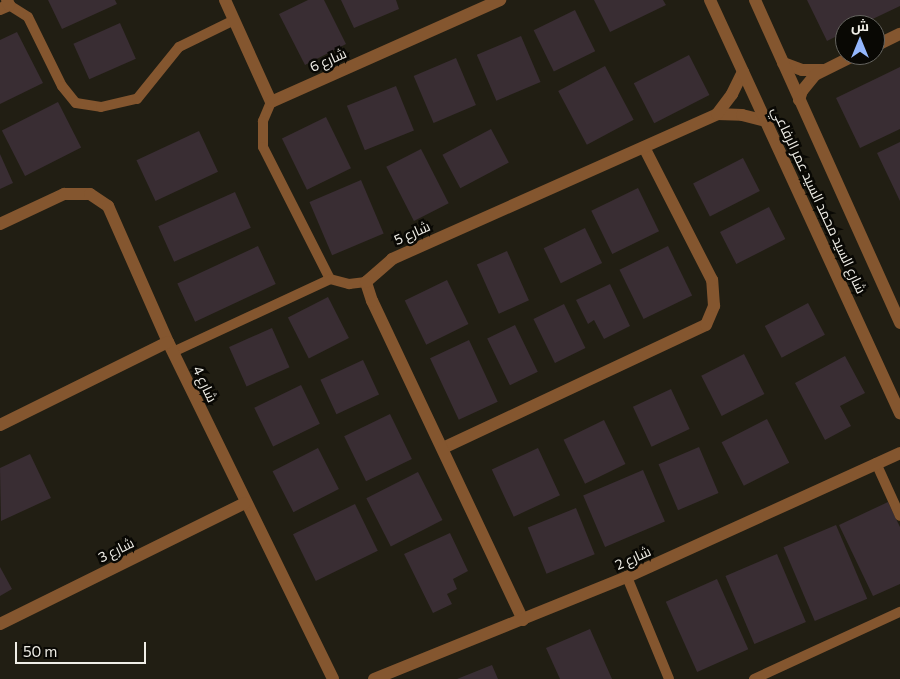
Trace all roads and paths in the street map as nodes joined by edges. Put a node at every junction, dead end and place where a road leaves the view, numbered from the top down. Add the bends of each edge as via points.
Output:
1 (225, 0) edge
2 (500, 0) edge
3 (710, 0) edge
4 (755, 0) edge
5 (5, 5) edge
6 (234, 20) junction
7 (900, 34) edge
8 (885, 41) edge
9 (783, 63) junction
10 (835, 64) edge
11 (823, 70) junction
12 (743, 71) junction
13 (799, 100) junction
14 (271, 102) junction
15 (717, 114) junction
16 (766, 121) junction
17 (644, 147) junction
18 (0, 224) edge
19 (330, 279) junction
20 (366, 282) junction
21 (900, 323) edge
22 (171, 347) junction
23 (900, 413) edge
24 (0, 425) edge
25 (443, 448) junction
26 (900, 453) edge
27 (876, 463) junction
28 (245, 503) junction
29 (900, 516) edge
30 (627, 577) junction
31 (900, 612) edge
32 (523, 620) junction
33 (0, 624) edge
34 (378, 678) edge
35 (333, 679) edge
36 (669, 679) edge
37 (754, 679) edge

1 - 6 street
2 - 14 street, شارع 6
3 - 12 street, شارع السيد محمد السيد عمر الرفاعي
4 - 9 street, شارع السيد محمد السيد عمر الرفاعي
5 - 6 lane via 28,17 62,86 76,103 101,107 137,99 179,47
6 - 14 street
7 - 8 street
9 - 11 street via 802,70
9 - 13 street, شارع السيد محمد السيد عمر الرفاعي
10 - 11 street
11 - 13 street via 808,83
12 - 15 street, شارع 5
12 - 16 street, شارع السيد محمد السيد عمر الرفاعي
13 - 21 street, شارع السيد محمد السيد عمر الرفاعي
14 - 19 lane via 263,121 263,147
15 - 16 street, شارع 5 via 742,115
15 - 17 street, شارع 5
16 - 23 street, شارع السيد محمد السيد عمر الرفاعي
17 - 20 street, شارع 5 via 392,259
17 - 25 street via 712,280 714,306 706,325
18 - 22 street, شارع 4 via 64,194 90,194 108,206
19 - 20 lane via 349,284
19 - 22 lane
20 - 25 street via 372,301
22 - 24 street
22 - 28 street, شارع 4
25 - 32 street
26 - 27 street, شارع 2
27 - 29 lane
27 - 30 street, شارع 2
28 - 33 street, شارع 3
28 - 35 street, شارع 4
30 - 32 street, شارع 2
30 - 36 lane
31 - 37 lane
32 - 34 street, شارع 2

